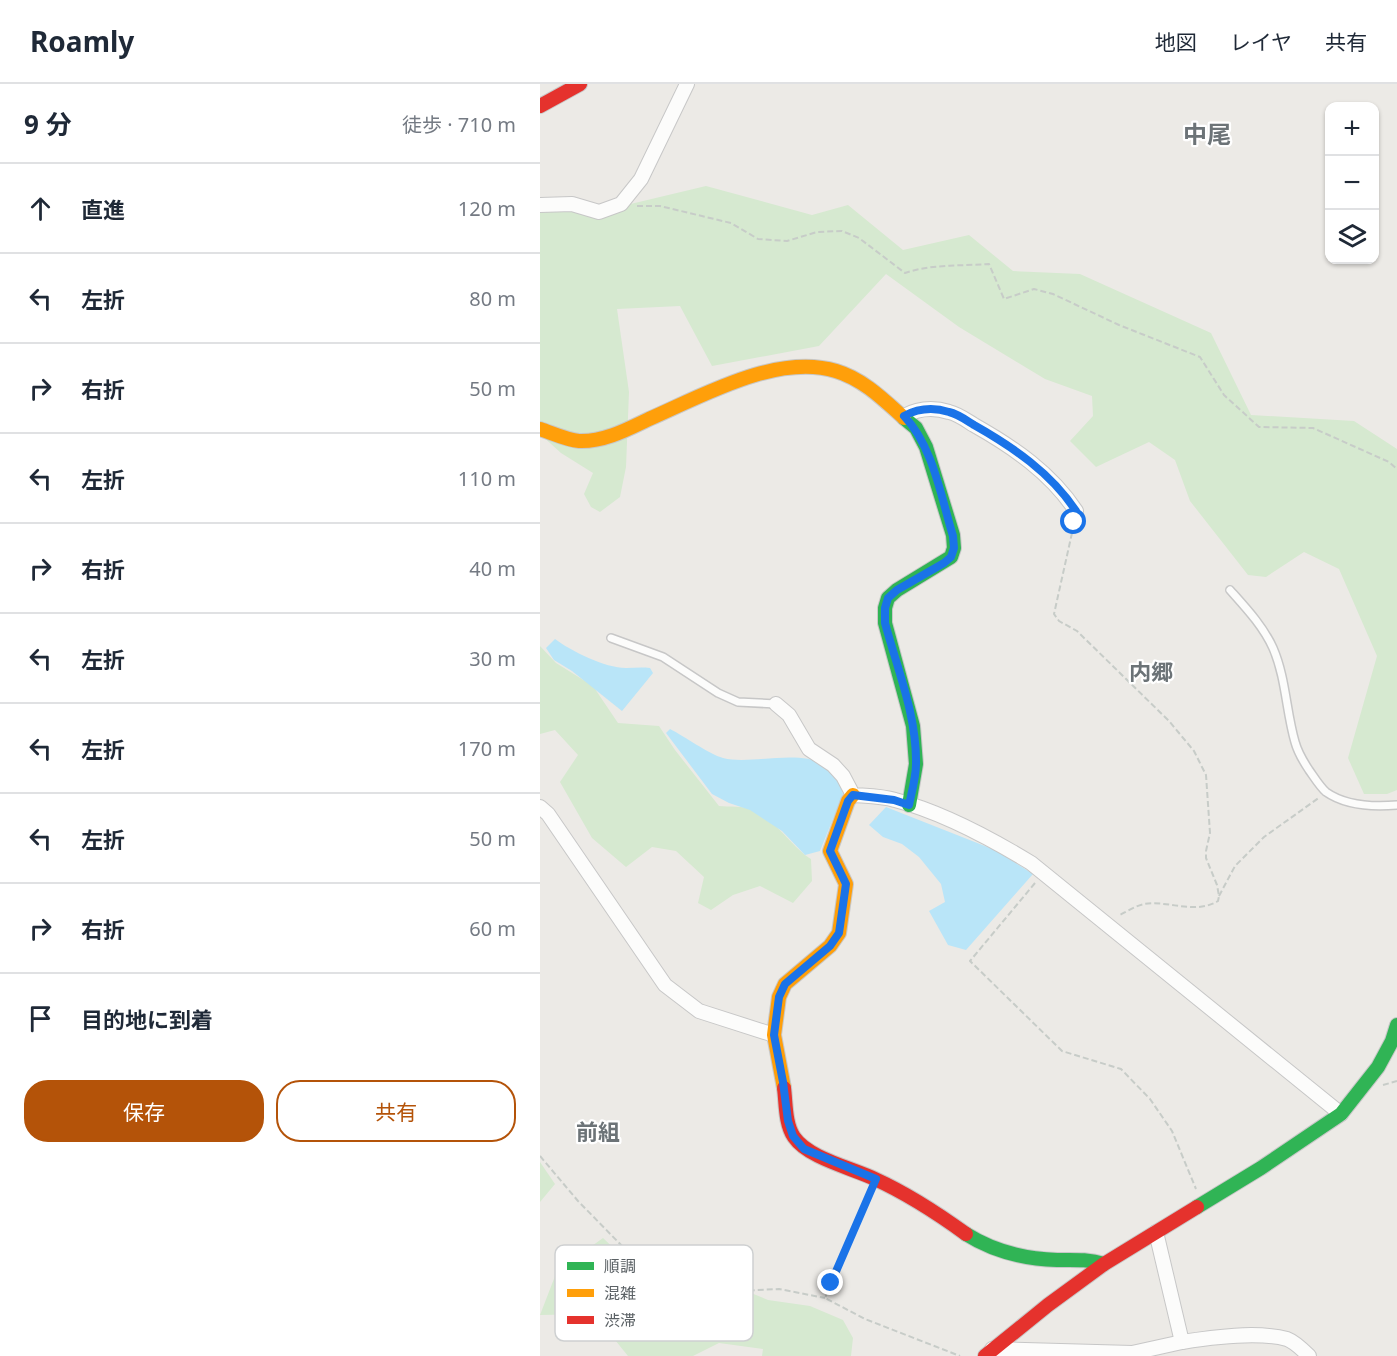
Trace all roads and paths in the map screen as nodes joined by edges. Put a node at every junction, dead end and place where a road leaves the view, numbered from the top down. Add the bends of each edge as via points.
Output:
1 (580, 84) edge
2 (687, 84) edge
3 (540, 106) edge
4 (633, 189) junction
5 (540, 205) edge
6 (904, 416) junction
7 (540, 429) edge
8 (1397, 469) edge
9 (1076, 511) joint
10 (1230, 590) dead end
11 (611, 639) dead end
12 (776, 704) joint
13 (1326, 792) junction
14 (853, 795) junction
15 (909, 805) junction
16 (1397, 805) edge
17 (540, 807) edge
18 (1043, 874) junction
19 (1219, 896) junction
20 (1106, 924) junction
21 (1397, 1025) edge
22 (774, 1035) junction
23 (1341, 1114) junction
24 (540, 1156) edge
25 (876, 1179) junction
26 (1202, 1204) junction
27 (1156, 1232) junction
28 (621, 1245) edge
29 (1104, 1264) junction
30 (753, 1290) edge
31 (825, 1298) junction
32 (1182, 1342) junction
33 (988, 1352) edge
34 (960, 1356) edge
35 (1310, 1356) edge

1 - 3 street
2 - 4 street
4 - 5 street via 621,204 599,212 572,204
4 - 8 path via 637,206 660,206 731,223 758,239 787,242 817,232 842,231 859,238 905,273 989,264 1004,299 1034,289 1053,294 1200,357 1224,395 1259,427 1313,428
6 - 7 street via 856,380 836,371 807,367 756,375 610,436 579,441
6 - 9 street via 927,408 952,412 1041,471
6 - 15 street via 926,447 954,548 944,563 897,590 888,598 885,608 885,623 913,726 916,764
9 - 19 path via 1054,614 1135,686 1194,751 1206,775 1210,832 1206,858
10 - 13 lane via 1252,614 1273,649 1295,743
11 - 12 lane via 663,657 738,702
12 - 14 street via 789,715 809,749 843,776
13 - 16 lane via 1362,805
13 - 19 path via 1264,837 1235,866
14 - 15 street
14 - 22 street via 830,851 846,884 839,933 830,946 785,984 779,997
15 - 18 street via 993,840
17 - 22 street via 665,985 699,1011
18 - 20 street
18 - 26 path via 970,961 1062,1051 1121,1070 1150,1099 1172,1131
19 - 20 path via 1212,905 1141,904
20 - 23 street
21 - 23 street via 1378,1067
22 - 25 street via 793,1136 804,1149
23 - 26 street
24 - 28 path
25 - 29 street via 934,1210 990,1248 1020,1256 1089,1259
25 - 31 path
26 - 27 street
27 - 29 street
27 - 32 street
29 - 33 street
30 - 31 path via 779,1289
31 - 34 path via 865,1319
32 - 33 street via 1132,1353
32 - 35 street via 1222,1336 1267,1337 1288,1340

